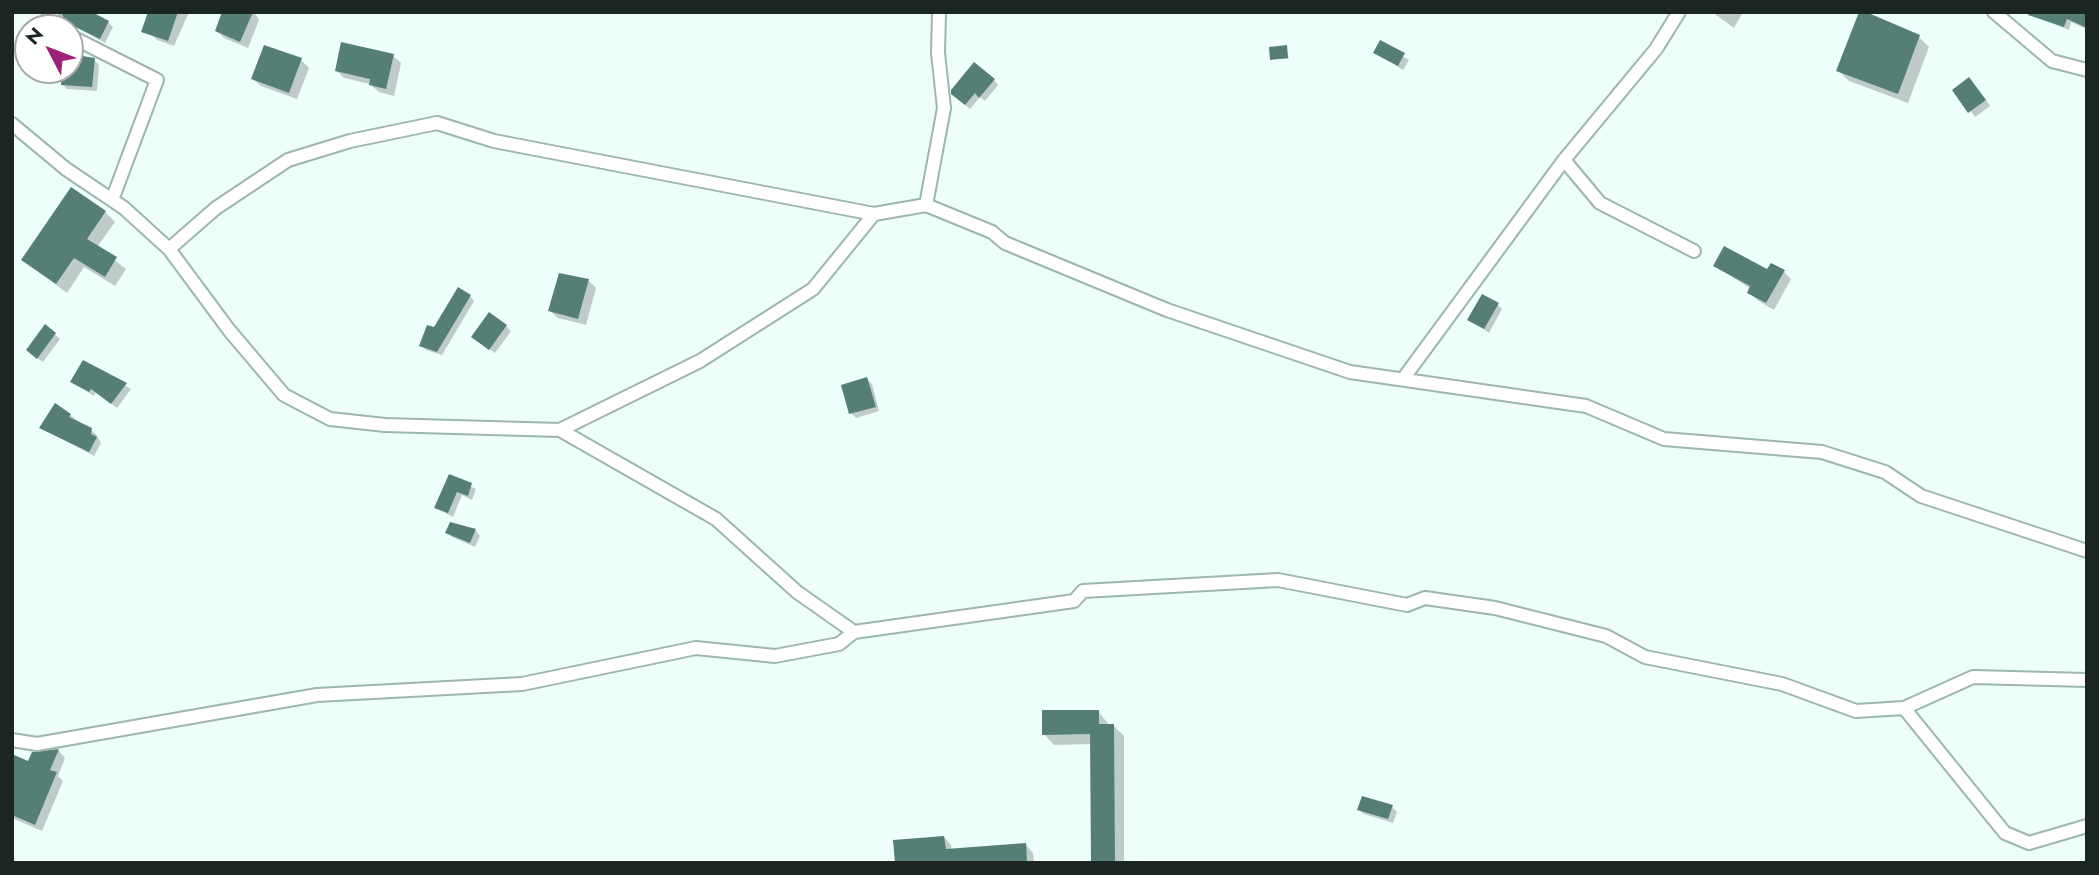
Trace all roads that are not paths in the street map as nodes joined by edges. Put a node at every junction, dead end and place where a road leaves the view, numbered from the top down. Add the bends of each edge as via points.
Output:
1 (939, 12) edge
2 (1679, 12) edge
3 (1994, 12) edge
4 (84, 43) edge
5 (2087, 70) edge
6 (12, 124) edge
7 (1564, 160) junction
8 (111, 200) junction
9 (926, 205) junction
10 (874, 215) junction
11 (169, 249) junction
12 (1694, 251) dead end
13 (1403, 379) junction
14 (560, 430) junction
15 (2087, 551) edge
16 (854, 632) junction
17 (2087, 680) edge
18 (1904, 708) junction
19 (12, 740) edge
20 (2087, 826) edge

1 - 9 street via 944,108
2 - 7 street via 1656,49
3 - 5 street via 2052,61
4 - 8 street via 157,80
6 - 8 street
7 - 12 street via 1600,203
7 - 13 street
8 - 11 street
9 - 10 street
9 - 13 street via 1167,310 1350,372
10 - 11 street via 494,141 437,124 350,141 288,160 216,208
10 - 14 street via 813,289 700,361
11 - 14 street via 285,396 330,419
13 - 15 street via 1586,406 1664,439 1822,452 1885,472 1920,496
14 - 16 street via 716,519 797,592
16 - 18 street via 1074,601 1083,591 1278,580 1407,605 1425,598 1495,608 1606,636 1645,657 1782,684 1856,711
16 - 19 street via 839,644 775,656 696,648 522,684 317,695 37,744
17 - 18 street via 1973,677
18 - 20 street via 2005,834 2029,843

